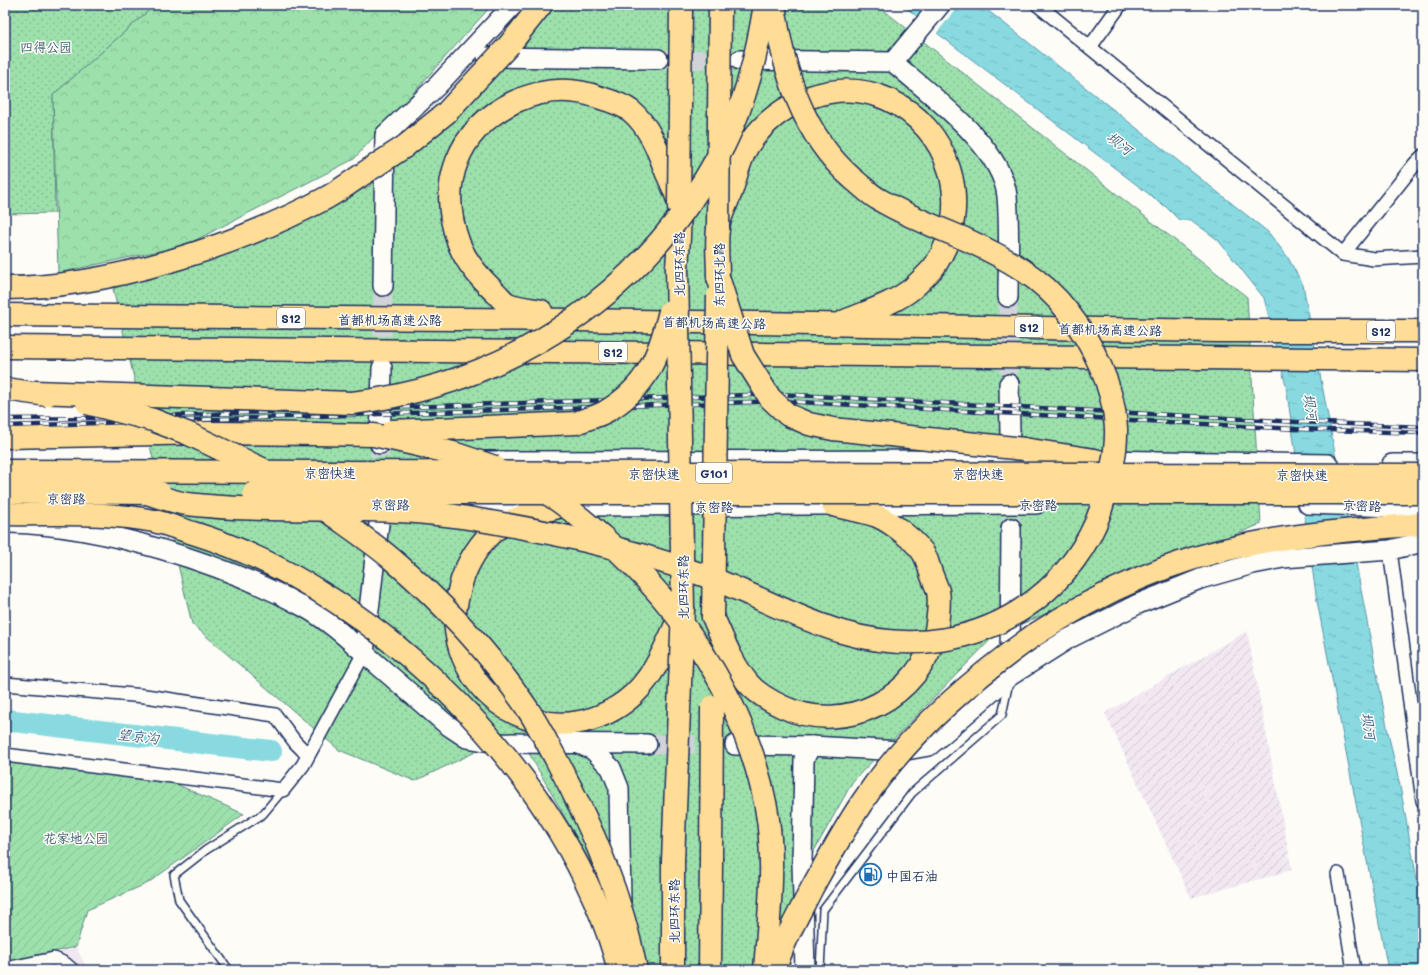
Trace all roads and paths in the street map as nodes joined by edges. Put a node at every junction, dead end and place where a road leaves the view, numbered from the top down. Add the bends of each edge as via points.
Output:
1 (513, 5) edge
2 (540, 5) edge
3 (681, 5) edge
4 (720, 5) edge
5 (765, 5) edge
6 (774, 5) edge
7 (940, 5) edge
8 (1038, 5) edge
9 (1120, 5) edge
10 (1090, 47) junction
11 (466, 56) junction
12 (658, 59) tunnel mouth
13 (740, 60) tunnel mouth
14 (893, 62) junction
15 (1423, 156) edge
16 (679, 205) junction
17 (718, 228) junction
18 (1343, 254) junction
19 (1423, 256) edge
20 (677, 268) junction
21 (718, 277) junction
22 (383, 286) tunnel mouth
23 (5, 288) edge
24 (1008, 298) tunnel mouth
25 (5, 316) edge
26 (577, 320) junction
27 (839, 324) junction
28 (1423, 331) edge
29 (5, 348) edge
30 (1423, 360) edge
31 (382, 368) tunnel mouth
32 (1009, 384) tunnel mouth
33 (5, 389) edge
34 (34, 392) junction
35 (315, 434) junction
36 (5, 437) edge
37 (1017, 441) junction
38 (380, 444) tunnel mouth
39 (1095, 460) junction
40 (5, 462) edge
41 (1423, 464) edge
42 (5, 471) edge
43 (1423, 475) edge
44 (5, 492) edge
45 (146, 493) junction
46 (1423, 493) edge
47 (5, 497) edge
48 (833, 505) junction
49 (563, 506) junction
50 (1423, 508) edge
51 (5, 514) edge
52 (380, 515) dead end
53 (5, 523) edge
54 (1423, 524) edge
55 (1011, 528) tunnel mouth
56 (1423, 542) edge
57 (1280, 549) junction
58 (1382, 551) junction
59 (683, 609) junction
60 (713, 617) junction
61 (364, 653) junction
62 (1010, 676) junction
63 (5, 684) edge
64 (576, 743) junction
65 (734, 750) tunnel mouth
66 (808, 752) junction
67 (5, 755) edge
68 (308, 755) junction
69 (611, 768) junction
70 (283, 790) junction
71 (1423, 801) edge
72 (1338, 874) dead end
73 (810, 968) edge
74 (11, 969) edge
75 (72, 970) edge
76 (229, 970) edge
77 (619, 970) edge
78 (623, 970) edge
79 (636, 970) edge
80 (674, 970) edge
81 (710, 970) edge
82 (766, 970) edge
83 (775, 970) edge
84 (1354, 970) edge

1 - 11 street
2 - 23 highway, bridge via 510,44 446,112 404,147 327,198 202,251 69,283
3 - 16 highway, bridge
4 - 17 highway, 东四环北路, bridge
5 - 34 highway, bridge via 753,69 725,144 700,189 682,214 642,262 613,290 548,337 509,359 389,399 352,403
6 - 45 highway, bridge via 794,94 810,129 832,159 875,198 992,252 1034,278 1066,309 1098,359 1111,398 1116,424 1116,441 1109,482 1097,520 1088,538 1062,575 1046,592 1025,608 976,633 948,640 912,642 878,639 838,630 699,574 589,542 494,523 418,512 253,508 184,503
7 - 14 street
8 - 10 street
9 - 10 street
10 - 18 street
11 - 12 street
11 - 22 street via 385,135
13 - 14 street
14 - 24 street via 983,144 996,161 1007,195
15 - 18 street
16 - 20 highway, 北四环东路, bridge
16 - 26 highway via 650,132 631,112 616,103 589,93 566,90 542,91 499,109 469,136 455,163 450,188 453,227 463,255 481,279 508,303
17 - 21 highway, 东四环北路
17 - 27 highway, bridge via 748,145 764,125 786,107 832,91 859,91 886,98 910,112 928,130 944,154 952,176 955,199 947,243 936,265 912,289 888,303
18 - 19 street via 1374,259
20 - 35 highway, bridge via 662,343 646,377 632,392 604,412 576,422
20 - 59 highway, 北四环东路, bridge
21 - 37 highway, bridge via 743,355 770,398 788,415 809,424 833,429
21 - 60 highway, 东四环北路, bridge
25 - 26 highway, 首都机场高速公路 / S12
26 - 27 highway, 首都机场高速公路 / S12
27 - 28 highway, 首都机场高速公路 / S12 via 1219,331
29 - 30 highway, 首都机场高速公路 / S12 via 1221,356
31 - 38 street
32 - 37 street
33 - 34 highway, bridge
34 - 79 highway, bridge via 153,420 260,468 294,488 357,533 431,595 496,667 529,711 542,734 580,806 604,861 625,925
35 - 36 highway via 210,433
35 - 82 highway, bridge via 374,435 409,442 478,460 515,475 558,500 576,514 620,553 672,609 720,680 750,752 766,807 771,892
37 - 39 highway
39 - 40 street, G101
39 - 41 street, G101
42 - 43 highway, 京密快速 / G101, bridge
44 - 45 highway, 京密快速 / G101, bridge
45 - 46 highway, 京密快速 / G101, bridge
47 - 49 street, 京密路
48 - 49 street, 京密路
48 - 50 street, 京密路 via 1254,503
48 - 60 highway via 877,516 905,534 925,555 938,591 938,620 932,647 917,672 899,690 878,704 857,713 838,717 816,718 794,712 769,701 748,684 732,658
49 - 59 highway, bridge via 518,518 495,530 467,566 454,618 457,634 464,661 477,684 497,702 524,718 554,725 578,722 600,715 626,701 645,682 658,663
51 - 77 highway, bridge via 106,515 154,521 213,539 254,556 288,573 359,617 438,681 533,791 583,875 605,923
52 - 61 street
53 - 61 street via 81,531 148,546 202,563 304,607 344,634
54 - 57 highway via 1370,529
55 - 62 street
56 - 58 street
57 - 58 street
57 - 62 street via 1253,564 1200,579 1138,604 1068,639
57 - 83 highway, bridge via 1244,545 1150,575 1068,613 999,660 917,734 861,803 838,840 793,925
58 - 71 street
59 - 80 highway, 北四环东路, bridge via 673,861
60 - 81 highway, bridge
61 - 64 street via 446,724 467,738 496,743
61 - 68 street
62 - 66 street via 929,746 901,751
62 - 73 lane via 1002,715 912,793 823,910
63 - 68 street via 145,696 275,715
64 - 69 street via 593,750
64 - 69 street via 647,748 623,752 616,757
65 - 66 street
66 - 73 street via 802,862
67 - 70 street
68 - 70 street
69 - 78 street via 619,788
70 - 76 lane via 263,814 206,850 174,875 179,900
72 - 84 street
74 - 75 street via 54,959

